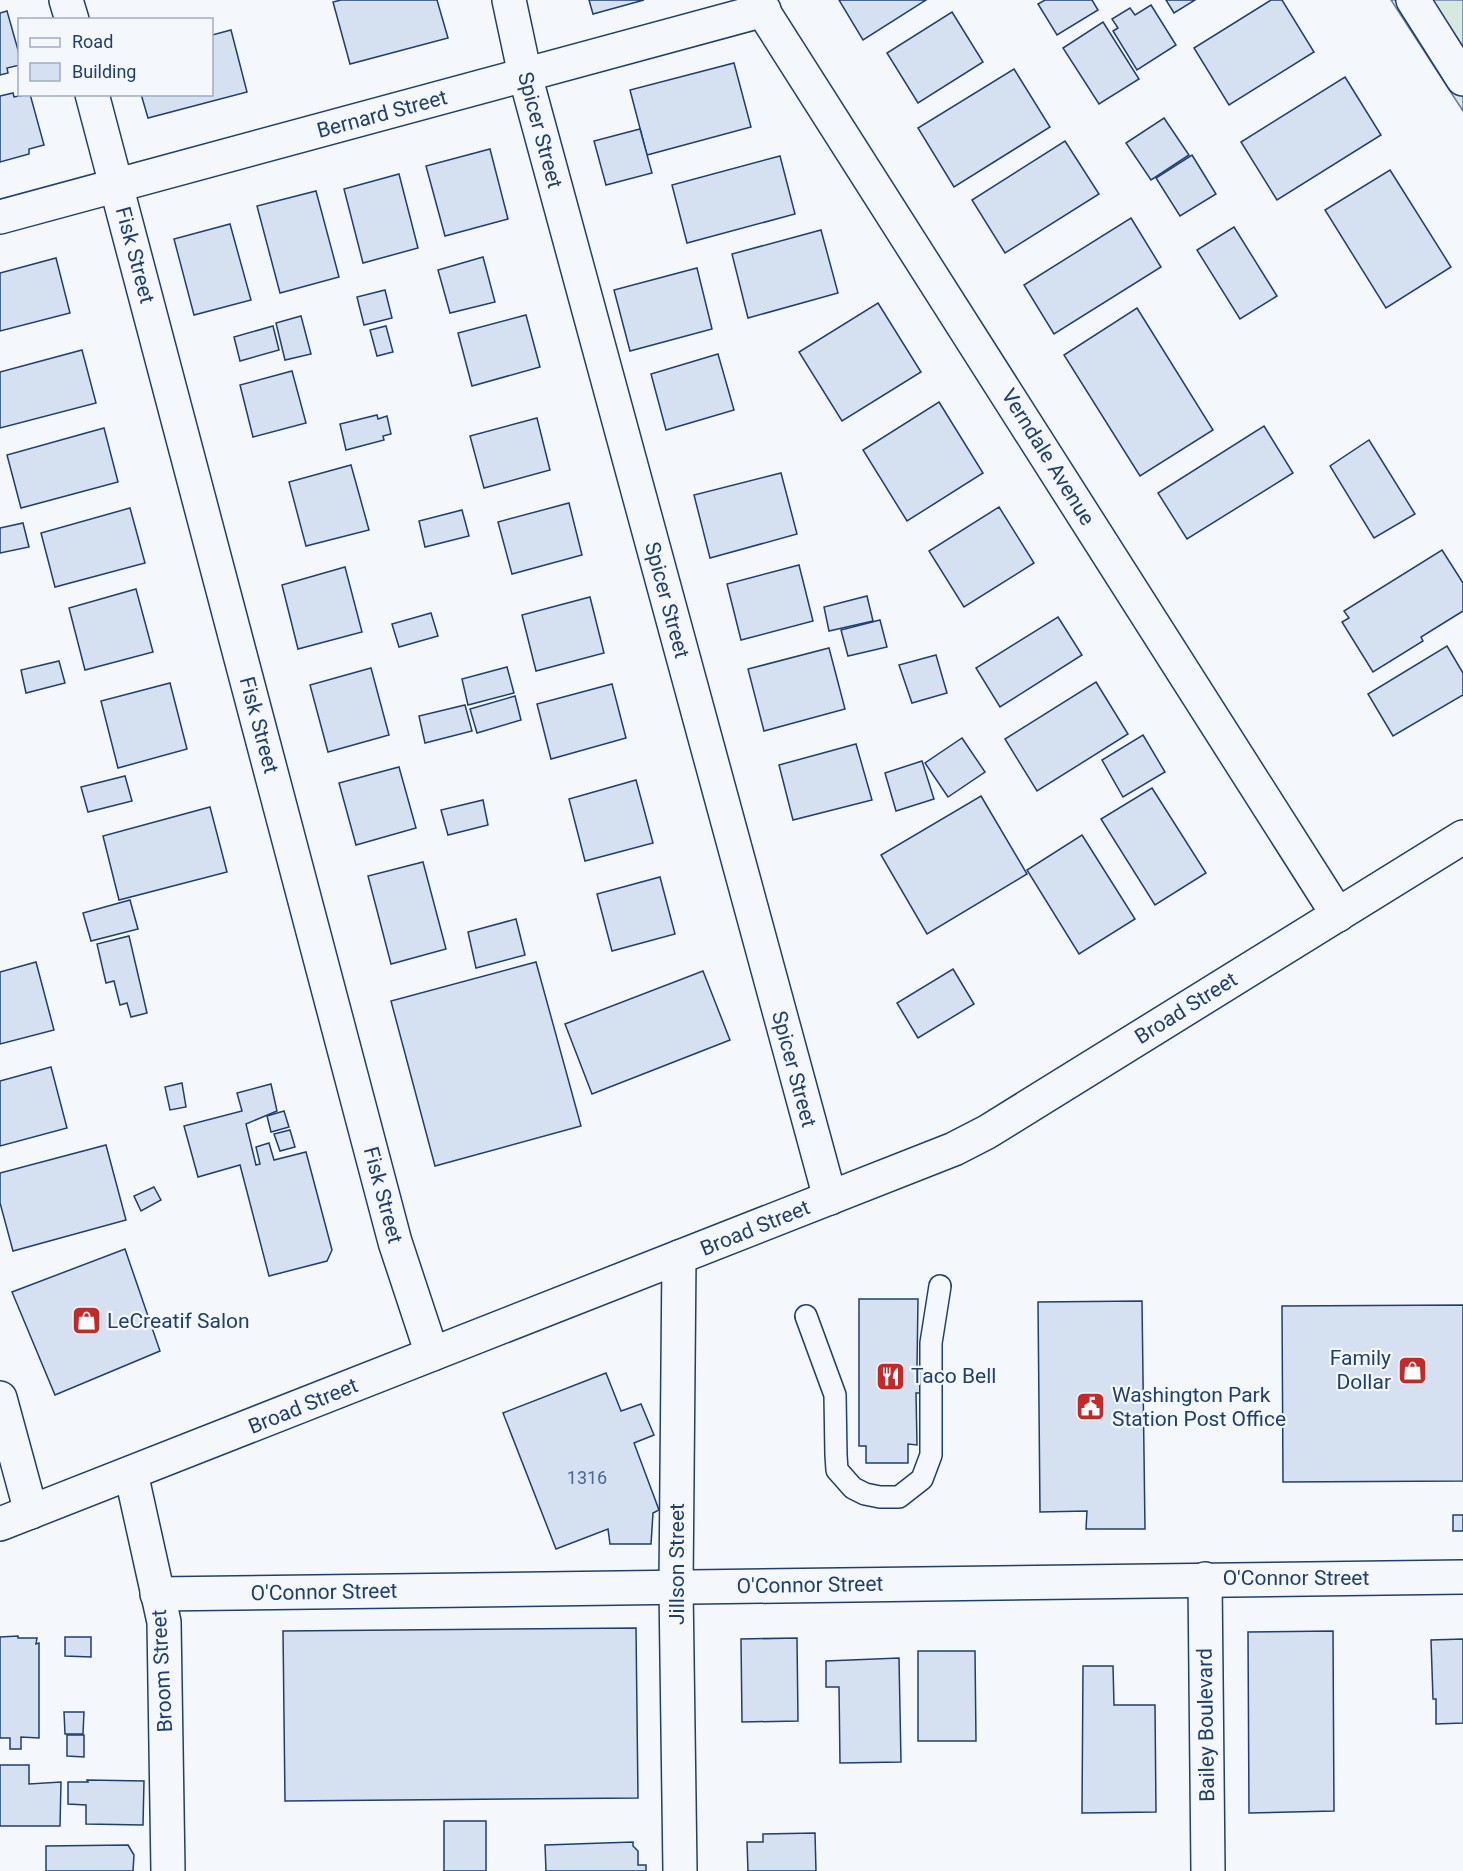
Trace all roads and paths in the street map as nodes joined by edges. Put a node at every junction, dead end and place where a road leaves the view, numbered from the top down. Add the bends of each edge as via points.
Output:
1 (66, 0) edge
2 (509, 0) edge
3 (1413, 0) edge
4 (760, 5) edge
5 (71, 18) edge
6 (525, 75) junction
7 (1463, 79) edge
8 (93, 96) edge
9 (116, 185) junction
10 (0, 217) edge
11 (1463, 837) edge
12 (1338, 915) junction
13 (830, 1198) junction
14 (679, 1257) junction
15 (940, 1286) dead end
16 (806, 1316) dead end
17 (432, 1354) junction
18 (0, 1398) edge
19 (131, 1473) junction
20 (31, 1512) junction
21 (0, 1524) edge
22 (1463, 1577) edge
23 (1205, 1579) junction
24 (676, 1587) junction
25 (157, 1594) junction
26 (168, 1871) edge
27 (680, 1871) edge
28 (1208, 1871) edge

1 - 5 street
2 - 6 street, Spicer Street
3 - 7 street
4 - 6 street, Bernard Street
4 - 12 street, Verndale Avenue
6 - 9 street, Bernard Street
6 - 13 street, Spicer Street
8 - 9 street, Fisk Street
9 - 10 street, Bernard Street
9 - 17 street, Fisk Street via 395,1242
11 - 12 street, Broad Street
12 - 13 street, Broad Street via 987,1132
13 - 14 street, Broad Street
14 - 17 street, Broad Street
14 - 24 street, Jillson Street
15 - 16 lane via 931,1343 931,1455 922,1479 898,1497 865,1494 853,1488 837,1470 836,1395
17 - 19 street, Broad Street
18 - 20 street
19 - 20 street, Broad Street
19 - 25 street, Broom Street
20 - 21 street, Broad Street
22 - 23 street, O'Connor Street
23 - 24 street, O'Connor Street
23 - 28 street, Bailey Boulevard
24 - 25 street, O'Connor Street
24 - 27 street, Jillson Street
25 - 26 street, Broom Street via 164,1622

